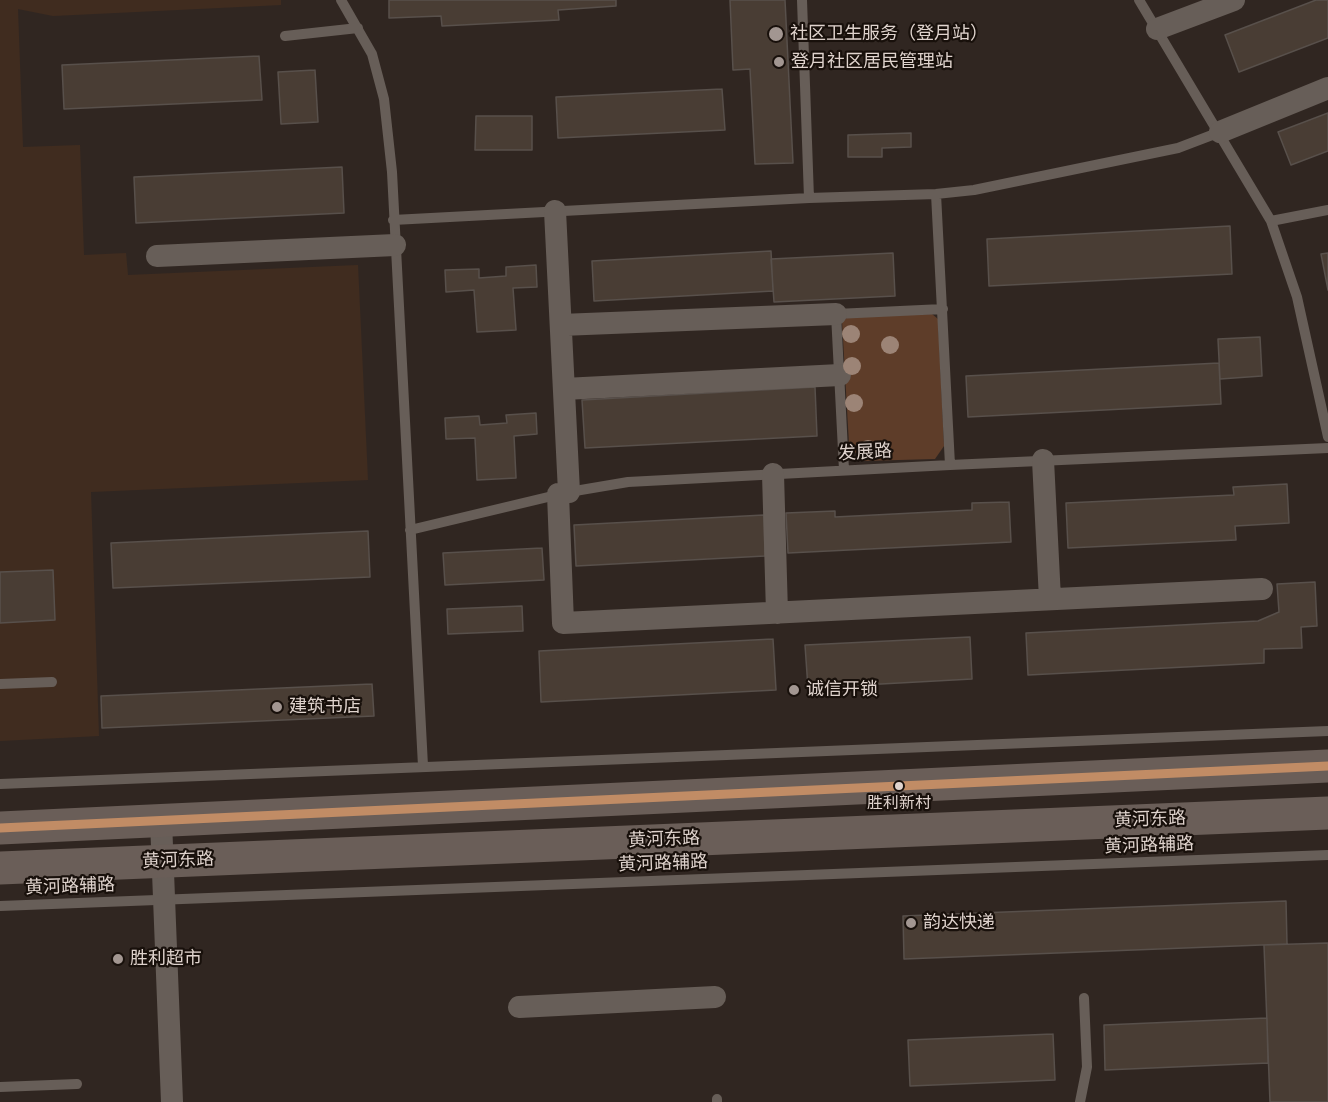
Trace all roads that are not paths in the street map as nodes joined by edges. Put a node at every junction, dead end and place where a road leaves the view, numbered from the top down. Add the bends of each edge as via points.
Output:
1 (341, 0) edge
2 (802, 0) edge
3 (1139, 0) edge
4 (1233, 0) edge
5 (358, 28) junction
6 (1157, 29) junction
7 (285, 36) dead end
8 (1328, 88) edge
9 (1220, 132) junction
10 (936, 194) junction
11 (809, 198) junction
12 (1328, 210) edge
13 (555, 211) junction
14 (393, 220) junction
15 (1271, 221) junction
16 (395, 245) junction
17 (157, 256) dead end
18 (943, 309) junction
19 (836, 314) junction
20 (561, 324) junction
21 (840, 375) junction
22 (564, 390) junction
23 (1328, 437) edge
24 (1328, 448) edge
25 (1043, 460) junction
26 (950, 465) junction
27 (844, 470) junction
28 (772, 474) junction
29 (563, 493) junction
30 (410, 530) junction
31 (1262, 589) dead end
32 (1050, 599) junction
33 (777, 613) junction
34 (52, 682) dead end
35 (0, 684) edge
36 (1328, 731) edge
37 (423, 766) junction
38 (1328, 766) edge
39 (0, 784) edge
40 (1328, 813) edge
41 (161, 821) junction
42 (0, 828) edge
43 (1328, 855) edge
44 (162, 861) junction
45 (0, 868) edge
46 (164, 900) junction
47 (0, 906) edge
48 (715, 997) dead end
49 (1083, 998) dead end
50 (519, 1007) dead end
51 (77, 1084) dead end
52 (0, 1087) edge
53 (172, 1102) edge
54 (1080, 1102) edge

1 - 5 lane
2 - 11 lane
3 - 6 lane
4 - 6 street
5 - 7 lane
5 - 14 lane via 372,54 384,99
6 - 9 lane
8 - 9 street
9 - 10 lane via 1178,148 974,190
9 - 15 lane
10 - 11 lane
10 - 18 lane
11 - 13 lane
12 - 15 lane
13 - 14 lane
13 - 20 street
14 - 16 lane
15 - 23 lane via 1297,297
16 - 17 street
16 - 30 lane
18 - 19 lane
18 - 26 lane
19 - 20 street
19 - 21 lane
20 - 22 street
21 - 22 street
21 - 27 lane
22 - 29 street
24 - 25 lane, 发展路
25 - 26 lane, 发展路
25 - 32 street
26 - 27 lane, 发展路
27 - 28 lane, 发展路
28 - 29 lane, 发展路 via 628,482
28 - 33 street
29 - 30 lane, 发展路
29 - 33 street via 563,623
30 - 37 lane
31 - 32 street
32 - 33 street
34 - 35 lane
36 - 37 lane
37 - 39 lane
38 - 41 main road
40 - 44 main road, 黄河东路
41 - 42 main road
41 - 44 street
43 - 46 lane, 黄河路辅路
44 - 45 main road, 黄河东路
44 - 46 street
46 - 47 lane, 黄河路辅路
46 - 53 street
48 - 50 street
49 - 54 lane via 1086,1067
51 - 52 lane

